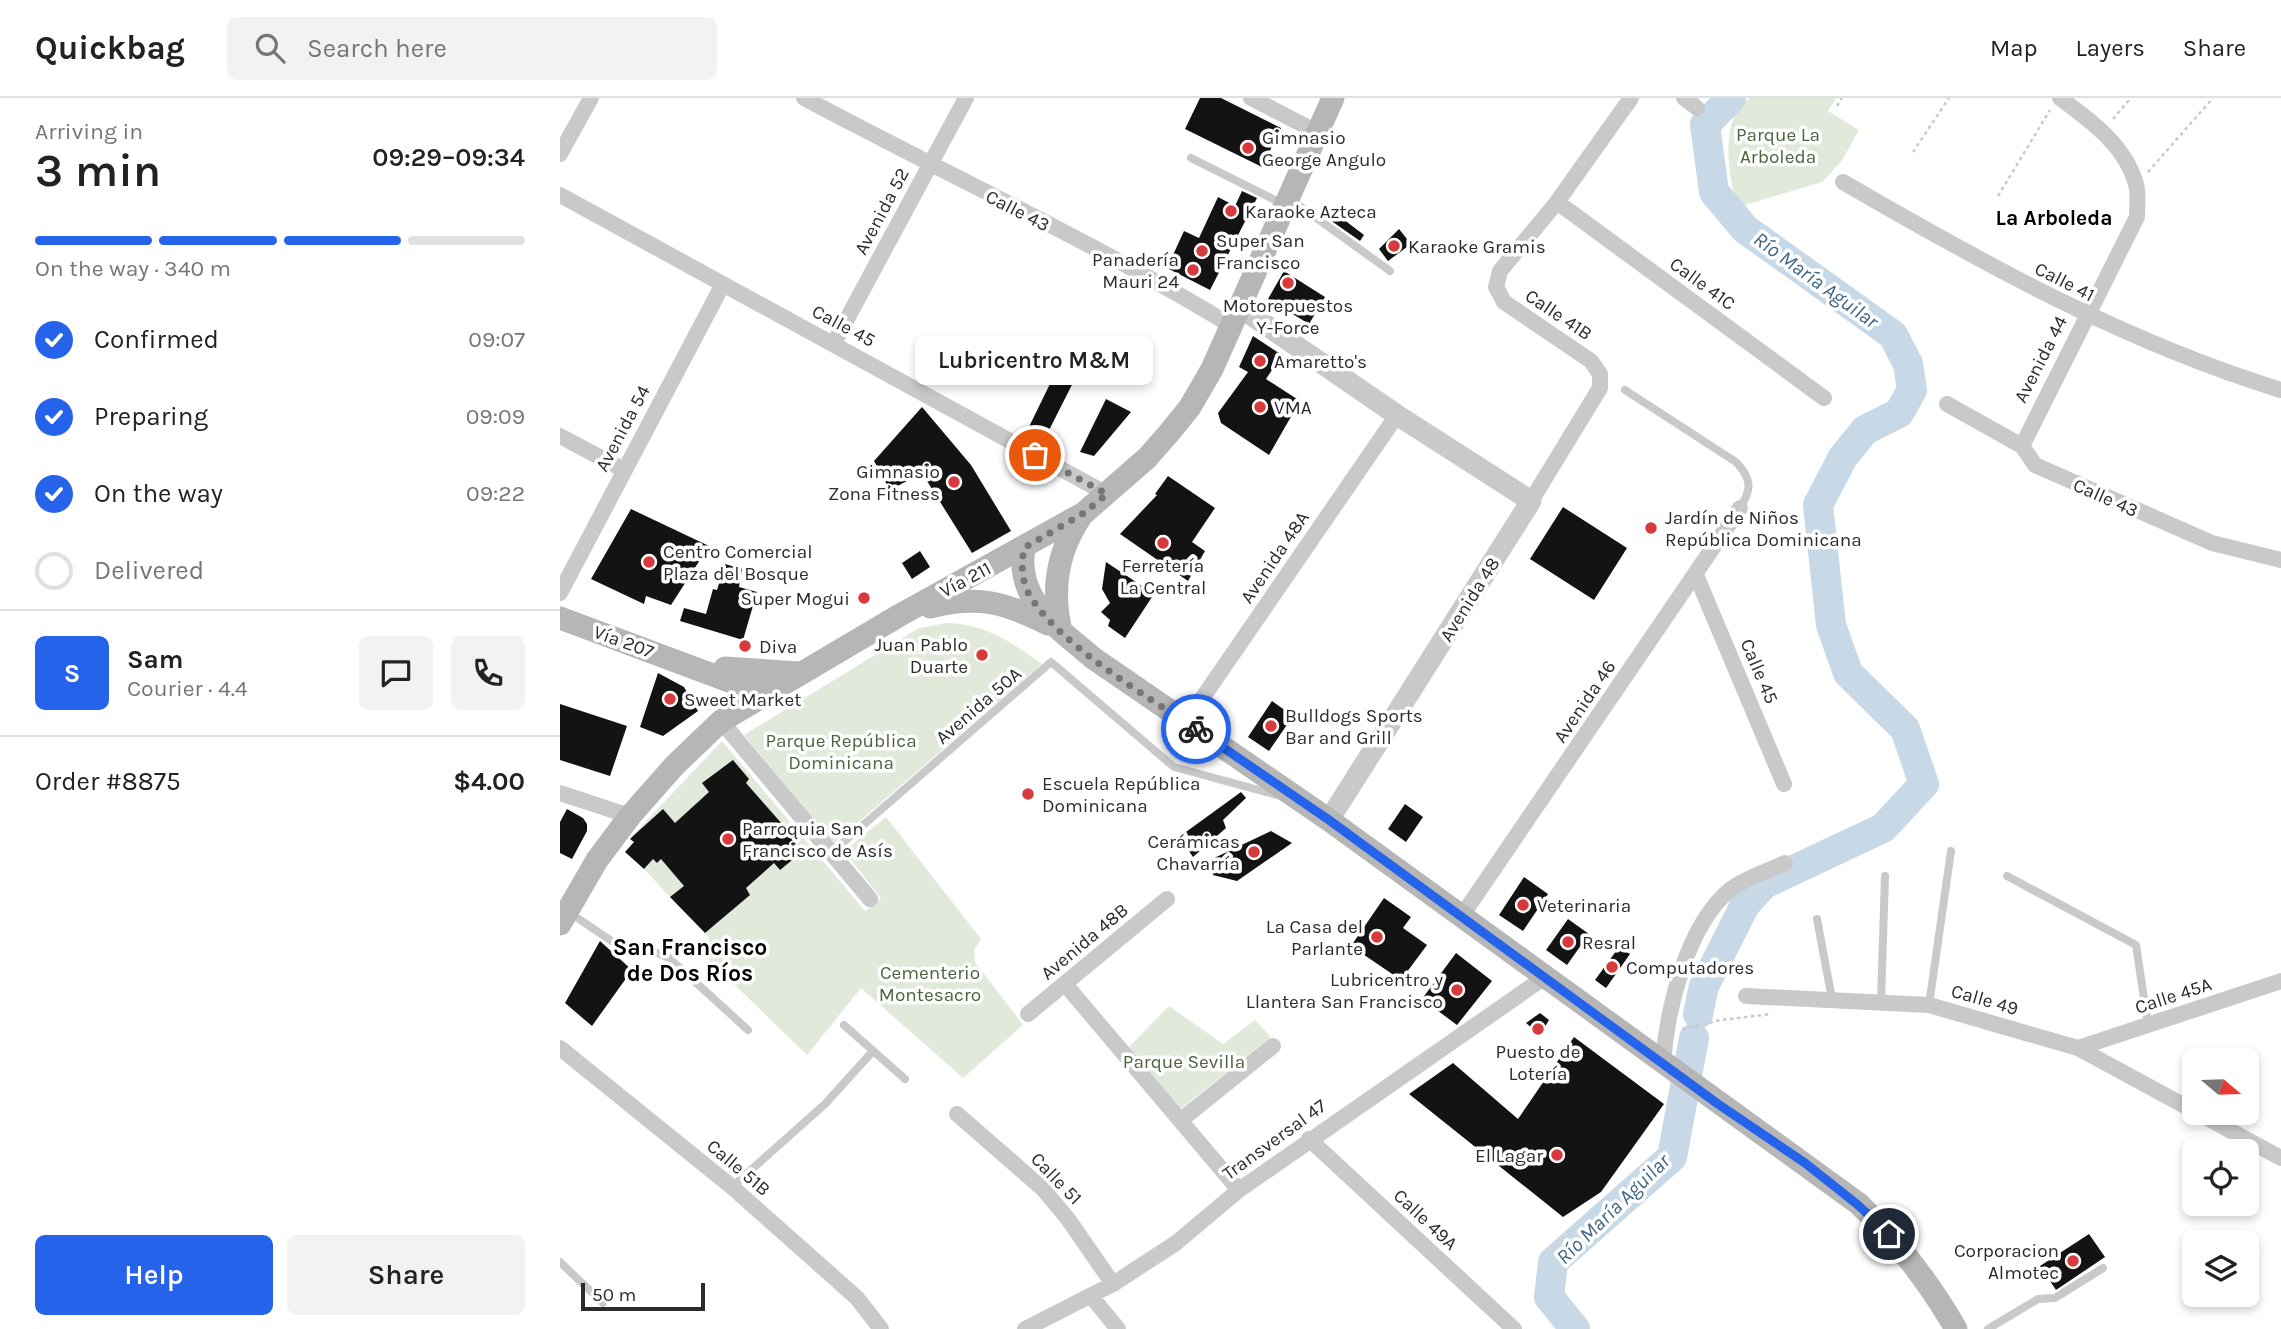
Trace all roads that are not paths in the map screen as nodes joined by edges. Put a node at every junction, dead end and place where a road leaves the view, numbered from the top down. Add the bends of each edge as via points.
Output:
1 (592, 98) edge
2 (804, 98) edge
3 (966, 98) edge
4 (1251, 98) edge
5 (1333, 98) edge
6 (1631, 98) edge
7 (2056, 103) edge
8 (1317, 132) junction
9 (560, 154) edge
10 (1191, 158) dead end
11 (929, 165) junction
12 (1843, 182) dead end
13 (560, 195) edge
14 (1287, 202) junction
15 (1557, 202) junction
16 (1390, 271) dead end
17 (723, 284) junction
18 (2085, 316) junction
19 (1236, 317) junction
20 (834, 343) junction
21 (1600, 374) joint
22 (1625, 390) dead end
23 (2281, 390) edge
24 (1824, 398) dead end
25 (1947, 404) dead end
26 (1397, 415) junction
27 (560, 436) edge
28 (2022, 446) junction
29 (624, 470) junction
30 (1107, 494) junction
31 (1531, 501) junction
32 (1740, 508) joint
33 (1084, 513) junction
34 (1024, 548) junction
35 (2281, 560) edge
36 (1696, 575) junction
37 (560, 593) edge
38 (900, 614) junction
39 (560, 618) edge
40 (1061, 631) junction
41 (688, 664) junction
42 (799, 673) junction
43 (768, 692) junction
44 (721, 722) junction
45 (1186, 722) junction
46 (1784, 784) dead end
47 (560, 793) edge
48 (1304, 803) junction
49 (630, 816) junction
50 (1329, 820) junction
51 (1951, 851) dead end
52 (831, 853) junction
53 (1785, 863) dead end
54 (1885, 876) dead end
55 (2007, 876) dead end
56 (870, 899) dead end
57 (1167, 899) dead end
58 (1461, 917) junction
59 (564, 918) edge
60 (1817, 919) dead end
61 (1545, 977) junction
62 (2281, 981) edge
63 (1065, 984) junction
64 (1746, 996) dead end
65 (1832, 999) junction
66 (1881, 1002) junction
67 (1929, 1004) junction
68 (1028, 1014) dead end
69 (844, 1025) dead end
70 (2148, 1025) junction
71 (748, 1030) dead end
72 (1273, 1046) dead end
73 (560, 1048) edge
74 (2078, 1048) junction
75 (873, 1051) junction
76 (1669, 1067) junction
77 (905, 1079) dead end
78 (2182, 1104) edge
79 (957, 1115) dead end
80 (1181, 1120) junction
81 (2220, 1125) edge
82 (1308, 1139) junction
83 (2281, 1158) edge
84 (733, 1187) junction
85 (1238, 1190) junction
86 (560, 1262) edge
87 (2103, 1268) dead end
88 (1113, 1284) junction
89 (1091, 1296) junction
90 (603, 1303) dead end
91 (881, 1329) edge
92 (1025, 1329) edge
93 (1118, 1329) edge
94 (1514, 1329) edge
95 (1956, 1329) edge
96 (1988, 1329) edge

1 - 9 street
2 - 11 street, Calle 43
3 - 11 street, Avenida 52
4 - 8 street
5 - 8 main road, Vía 211
6 - 15 street
7 - 18 street, Avenida 44 via 2113,142 2137,186 2137,217
8 - 14 main road, Vía 211
10 - 14 lane
11 - 19 street, Calle 43
11 - 20 street, Avenida 52
12 - 18 street, Calle 41
13 - 17 street, Calle 45
14 - 16 lane
14 - 19 main road, Vía 211
15 - 21 street, Calle 41B via 1500,271 1496,287 1504,302 1591,361
15 - 24 street, Calle 41C
17 - 20 street, Calle 45
17 - 29 street, Avenida 54
18 - 23 street, Calle 41
18 - 28 street, Avenida 44
19 - 26 street, Calle 43
19 - 30 main road, Vía 211 via 1190,407 1147,458
20 - 30 street, Calle 45
21 - 31 street, Avenida 48 via 1600,388
22 - 32 lane via 1736,462 1749,479 1748,496
25 - 28 street, Calle 43
26 - 31 street, Calle 43
26 - 45 street, Avenida 48A
27 - 29 street
28 - 35 street, Calle 43 via 2035,466 2212,543
29 - 37 street, Avenida 54
30 - 33 main road, Vía 211
31 - 50 street, Avenida 48
32 - 36 street, Avenida 46
33 - 34 main road, Vía 211
33 - 40 main road via 1059,560 1055,596
34 - 38 main road, Vía 211
34 - 40 main road via 1023,582 1032,600
36 - 46 street, Calle 45
36 - 58 street, Avenida 46
38 - 40 main road via 955,601 987,600
38 - 42 main road, Vía 211
39 - 41 main road, Vía 207
40 - 45 main road
41 - 42 main road, Vía 207
41 - 43 main road, Vía 207
42 - 43 main road, Vía 211
43 - 44 main road, Vía 211
44 - 49 main road, Vía 211
44 - 52 street
45 - 48 main road
47 - 49 street
48 - 50 main road
48 - 52 lane, Avenida 50A via 1174,767 1051,663
49 - 59 main road, Vía 211 via 597,860
50 - 58 main road
51 - 67 lane
52 - 56 street
53 - 76 street via 1732,888 1708,914 1686,959 1665,1034
54 - 66 lane
55 - 70 lane via 2136,945
57 - 63 street, Avenida 48B
58 - 61 main road
59 - 71 lane via 625,950 669,958
60 - 65 lane
61 - 76 main road
61 - 82 street, Transversal 47
62 - 70 street, Calle 45A
63 - 68 street, Avenida 48B
63 - 80 street
64 - 65 street, Calle 49
65 - 66 street, Calle 49
66 - 67 street, Calle 49
67 - 74 street, Calle 49
69 - 75 lane
70 - 74 street, Calle 45A
72 - 80 street
73 - 84 street, Calle 51B
74 - 78 street, Calle 49
75 - 77 lane
75 - 84 lane via 825,1104
76 - 95 main road via 1858,1205 1911,1261
79 - 88 street, Calle 51 via 1043,1189
80 - 85 street
81 - 83 street, Calle 49
82 - 85 street, Transversal 47
82 - 94 street, Calle 49A
84 - 91 street, Calle 51B via 857,1298
85 - 88 street, Transversal 47 via 1176,1243
86 - 90 lane
87 - 96 lane via 2055,1298 2038,1299
88 - 89 street, Transversal 47
89 - 92 street, Transversal 47
89 - 93 street

